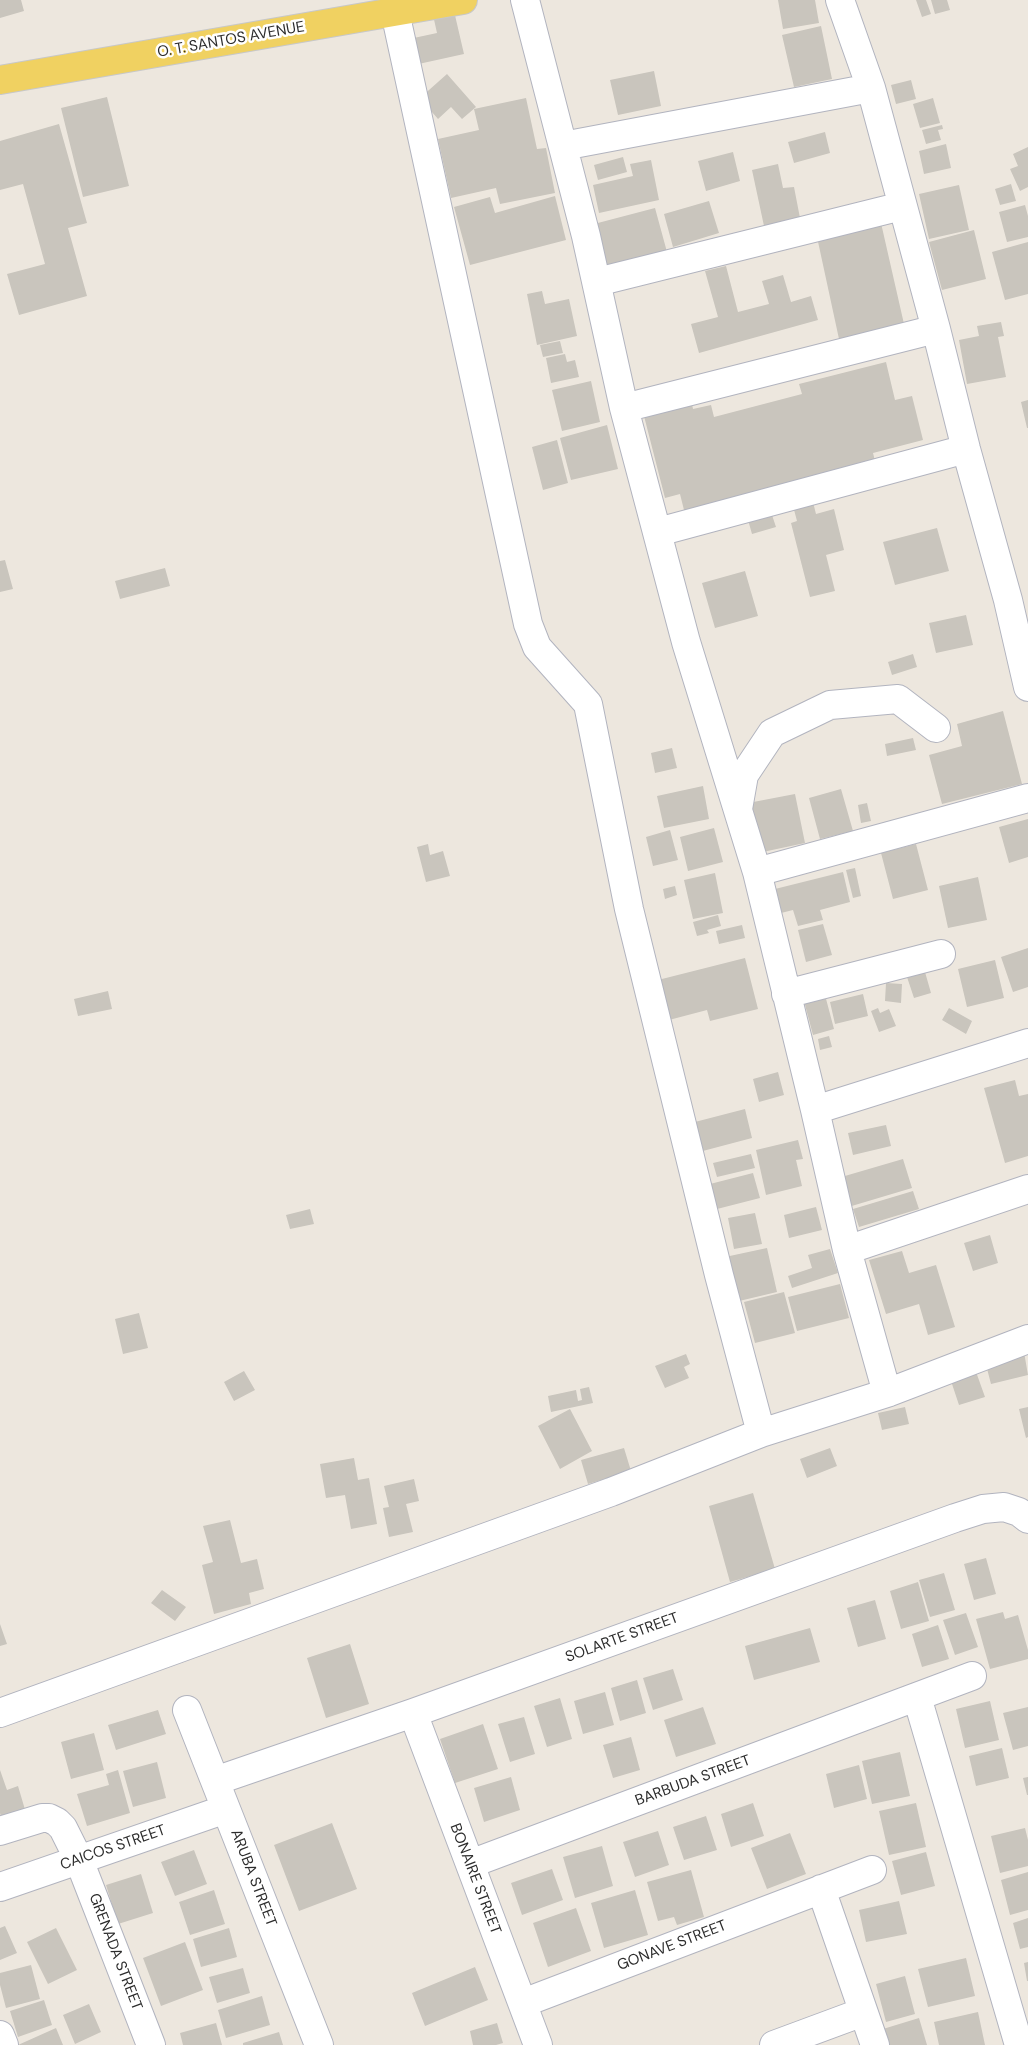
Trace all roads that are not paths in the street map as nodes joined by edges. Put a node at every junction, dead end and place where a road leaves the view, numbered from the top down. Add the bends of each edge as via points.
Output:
1 (463, 0) edge
2 (525, 0) edge
3 (840, 0) edge
4 (395, 12) junction
5 (0, 80) edge
6 (870, 88) junction
7 (564, 146) junction
8 (902, 206) junction
9 (597, 282) junction
10 (936, 329) junction
11 (624, 408) junction
12 (966, 449) junction
13 (658, 532) junction
14 (1028, 687) edge
15 (936, 728) dead end
16 (1028, 798) edge
17 (738, 810) junction
18 (757, 872) junction
19 (941, 954) dead end
20 (786, 994) junction
21 (1028, 1044) edge
22 (815, 1110) junction
23 (1028, 1189) edge
24 (847, 1250) junction
25 (1028, 1340) edge
26 (887, 1393) junction
27 (761, 1434) junction
28 (1028, 1519) edge
29 (972, 1676) dead end
30 (917, 1697) junction
31 (187, 1710) dead end
32 (0, 1713) edge
33 (413, 1713) junction
34 (215, 1781) junction
35 (226, 1809) junction
36 (0, 1831) edge
37 (79, 1860) junction
38 (470, 1864) junction
39 (872, 1870) dead end
40 (0, 1888) edge
41 (820, 1889) junction
42 (522, 2003) junction
43 (863, 2012) junction
44 (0, 2036) edge
45 (4, 2045) edge
46 (151, 2045) edge
47 (319, 2045) edge
48 (538, 2045) edge
49 (774, 2045) edge
50 (875, 2045) edge
51 (1019, 2045) edge

1 - 4 main road, O. T. SANTOS AVENUE
2 - 7 street
3 - 6 street
4 - 5 main road, O. T. SANTOS AVENUE
4 - 27 street via 528,624 536,647 588,704 629,909
6 - 7 street
6 - 8 street
7 - 9 street
8 - 9 street
8 - 10 street
9 - 11 street
10 - 11 street
10 - 12 street
11 - 13 street
12 - 13 street
12 - 14 street via 1008,600
13 - 17 street via 686,642
15 - 17 street via 898,699 830,705 772,733 744,775
16 - 18 street
17 - 18 street
18 - 20 street
19 - 20 street
20 - 22 street
21 - 22 street
22 - 24 street
23 - 24 street
24 - 26 street
25 - 26 street
26 - 27 street
27 - 32 street via 612,1492
28 - 33 street, SOLARTE STREET via 1004,1507 983,1509 954,1518
29 - 30 street, BARBUDA STREET
30 - 38 street, BARBUDA STREET
30 - 51 street
31 - 34 street, ARUBA STREET
33 - 34 street, SOLARTE STREET
33 - 38 street, BONAIRE STREET
34 - 35 street, ARUBA STREET
35 - 37 street, CAICOS STREET
35 - 47 street, ARUBA STREET
36 - 37 street, GRENADA STREET via 49,1818 63,1828
37 - 40 street, CAICOS STREET
37 - 46 street, GRENADA STREET
38 - 42 street, BONAIRE STREET
39 - 41 street, GONAVE STREET
41 - 42 street, GONAVE STREET
41 - 43 street
42 - 48 street, BONAIRE STREET
43 - 49 street
43 - 50 street
44 - 45 street

